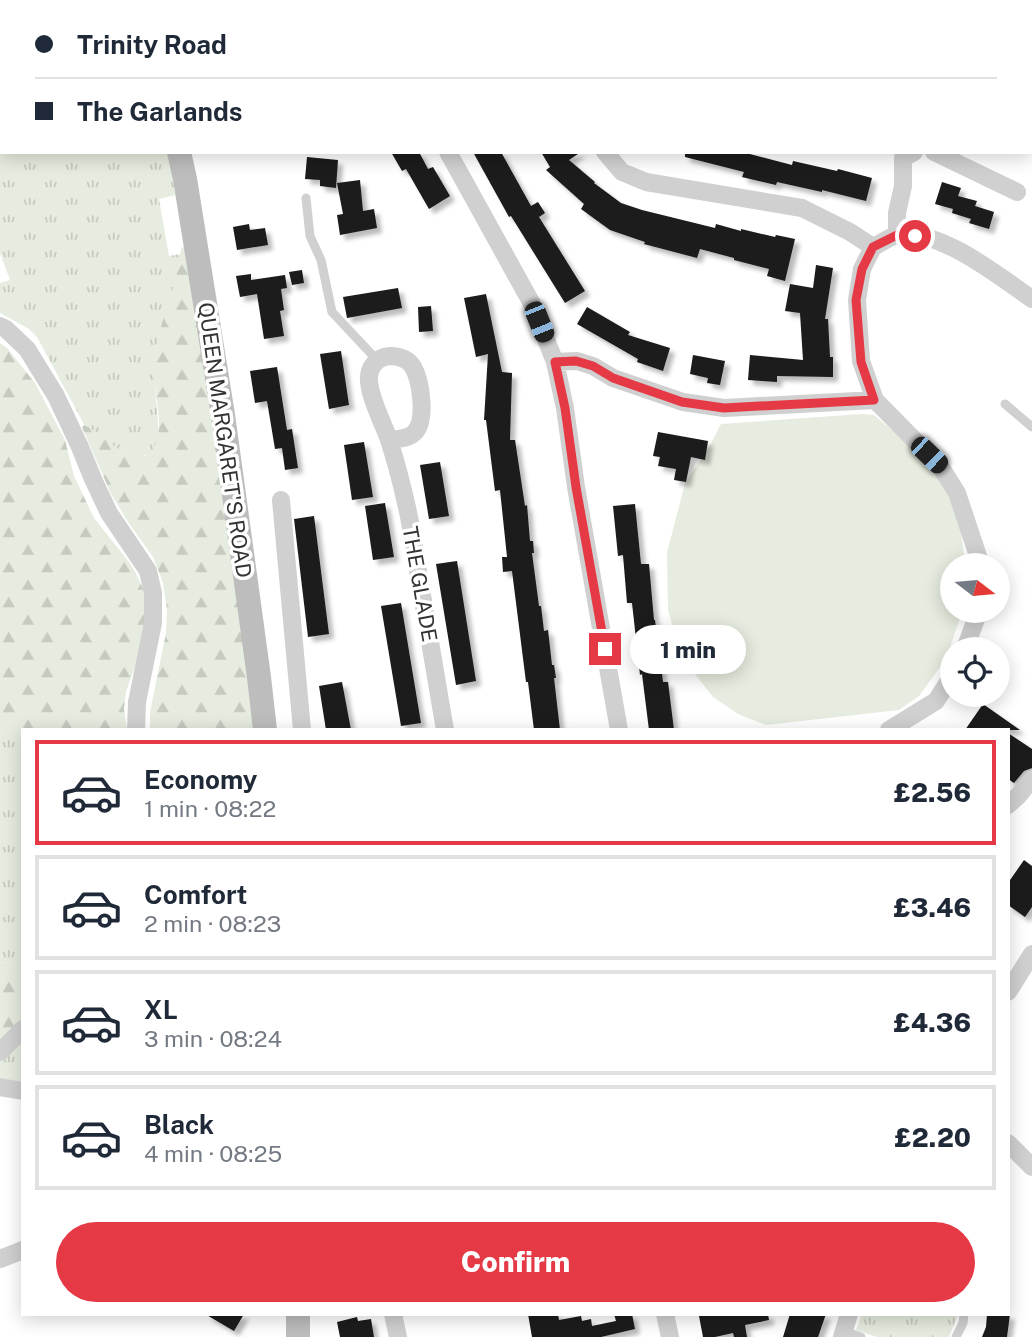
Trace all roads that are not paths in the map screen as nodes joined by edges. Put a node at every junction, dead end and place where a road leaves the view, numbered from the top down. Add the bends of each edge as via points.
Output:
1 (179, 154) edge
2 (449, 154) edge
3 (607, 154) edge
4 (902, 154) edge
5 (938, 154) edge
6 (1017, 192) dead end
7 (306, 198) dead end
8 (897, 235) junction
9 (873, 247) junction
10 (1032, 299) edge
11 (0, 326) edge
12 (377, 360) junction
13 (555, 362) junction
14 (874, 400) junction
15 (1005, 404) dead end
16 (1032, 427) edge
17 (389, 440) junction
18 (281, 500) dead end
19 (977, 553) edge
20 (940, 695) edge
21 (136, 728) edge
22 (265, 728) edge
23 (302, 728) edge
24 (445, 728) edge
25 (619, 728) edge
26 (892, 728) edge
27 (1032, 779) edge
28 (1010, 803) edge
29 (1030, 963) edge
30 (1010, 989) edge
31 (21, 1031) edge
32 (0, 1052) edge
33 (0, 1087) edge
34 (21, 1091) edge
35 (1010, 1145) edge
36 (1032, 1167) edge
37 (21, 1251) edge
38 (0, 1259) edge
39 (298, 1316) edge
40 (393, 1316) edge
41 (665, 1316) edge
42 (964, 1316) edge
43 (298, 1337) edge
44 (398, 1337) edge
45 (670, 1337) edge
46 (956, 1337) edge

1 - 22 main road, QUEEN MARGARET'S ROAD via 223,415
2 - 13 street via 531,302
3 - 9 street via 622,172 646,182 802,208
4 - 8 street
5 - 6 street
7 - 12 lane via 310,236 321,260 332,312
8 - 9 street
8 - 10 street via 952,247
9 - 14 street via 862,269 856,300 861,362
11 - 21 street via 27,349 56,396 109,513 148,571 153,622
12 - 17 street, THE GLADE via 371,368 370,390
12 - 17 street via 392,356 412,366 422,403 423,417 414,434
13 - 14 street via 576,361 682,402 724,408
13 - 25 street
14 - 19 street via 940,466 957,493
15 - 16 lane
17 - 24 street, THE GLADE via 407,504
18 - 23 street
20 - 26 street
27 - 28 street
29 - 30 street
31 - 32 street
33 - 34 street
35 - 36 street
37 - 38 street
39 - 43 main road
40 - 44 street
41 - 45 street
42 - 46 lane

